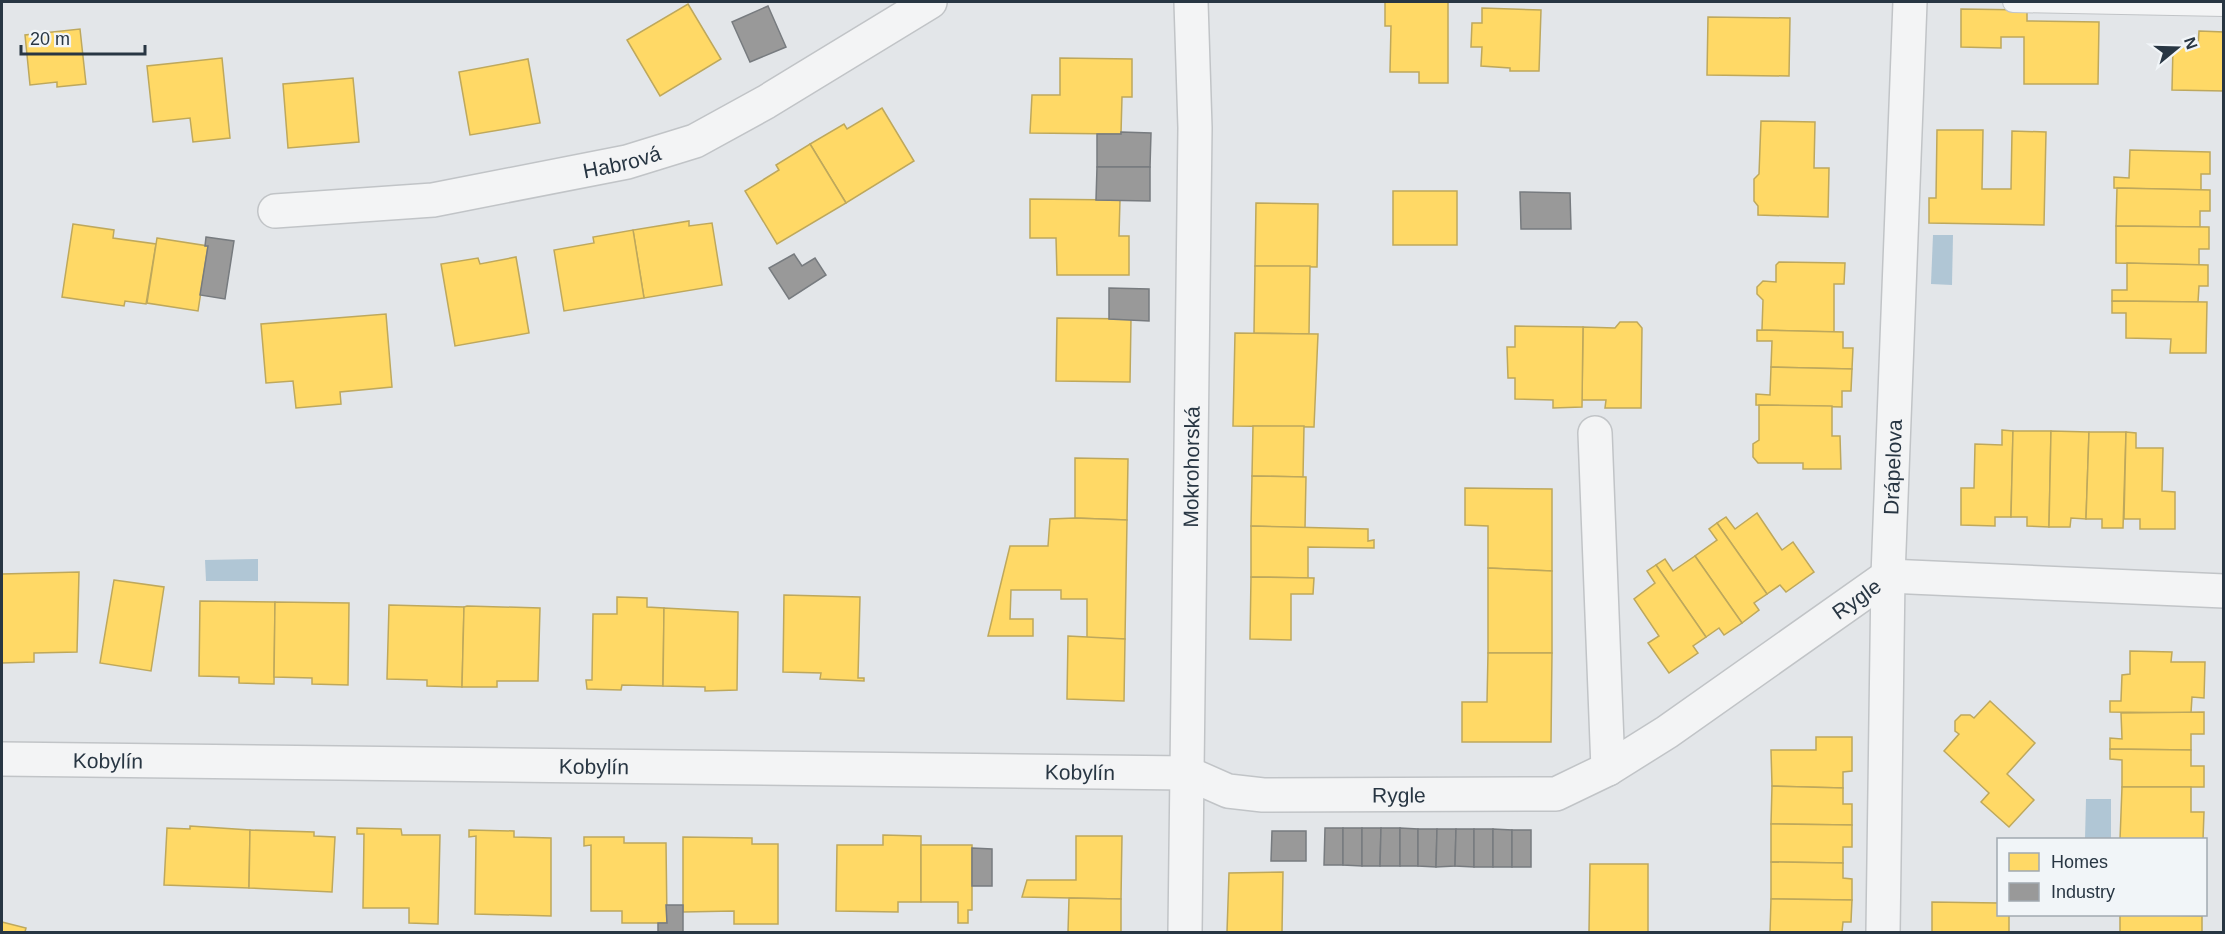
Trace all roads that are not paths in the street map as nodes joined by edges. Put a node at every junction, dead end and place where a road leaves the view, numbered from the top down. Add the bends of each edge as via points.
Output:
1 (930, 2) edge
2 (1191, 2) edge
3 (1910, 2) edge
4 (2013, 2) edge
5 (2223, 6) edge
6 (275, 211) dead end
7 (1596, 433) dead end
8 (1888, 576) junction
9 (2223, 591) edge
10 (2, 759) edge
11 (1608, 769) junction
12 (1187, 773) junction
13 (1185, 933) edge
14 (1883, 933) edge

1 - 6 street, Habrová via 695,141 627,162 433,200
2 - 12 street, Mokrohorská via 1195,128
3 - 8 street, Drápelova
4 - 5 lane
7 - 11 street
8 - 9 street, Rygle
8 - 11 street, Rygle via 1667,732
8 - 14 street, Drápelova
10 - 12 street, Kobylín
11 - 12 street, Rygle via 1556,794 1263,795 1228,791
12 - 13 street, Mokrohorská

